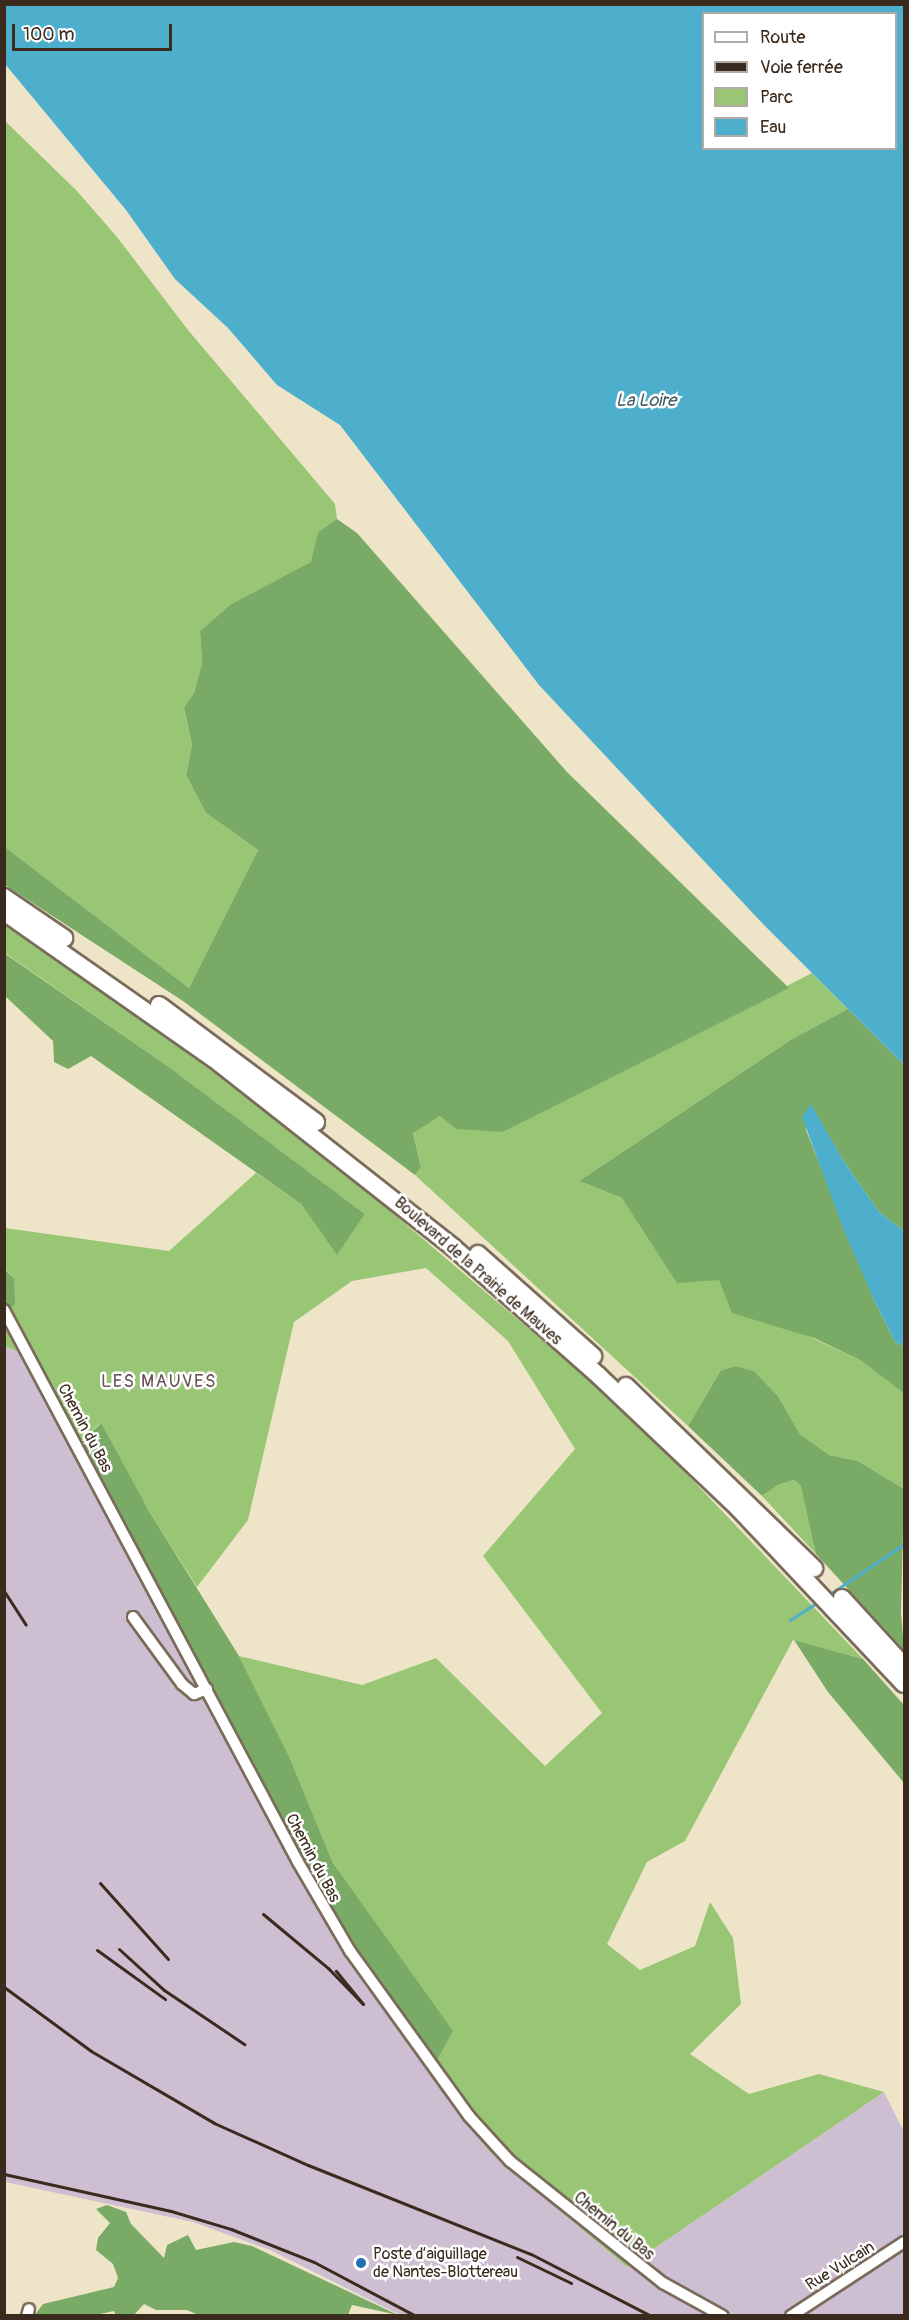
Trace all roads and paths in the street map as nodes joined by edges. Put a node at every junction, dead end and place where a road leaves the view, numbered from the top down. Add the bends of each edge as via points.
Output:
1 (4, 897) edge
2 (4, 912) edge
3 (4, 1310) edge
4 (10, 1330) edge
5 (133, 1617) dead end
6 (903, 1679) edge
7 (207, 1689) junction
8 (904, 2242) edge
9 (723, 2316) edge
10 (791, 2316) edge

1 - 6 main road, Boulevard de la Prairie de Mauves via 223,1050 453,1233 550,1316 736,1490
2 - 6 main road, Boulevard de la Prairie de Mauves via 214,1059 454,1248 600,1376 738,1508
3 - 4 street, Chemin du Bas
4 - 7 street, Chemin du Bas
5 - 7 street via 182,1684 194,1694
7 - 9 street, Chemin du Bas via 329,1919 469,2116 510,2161 643,2269
8 - 10 street, Rue Vulcain

